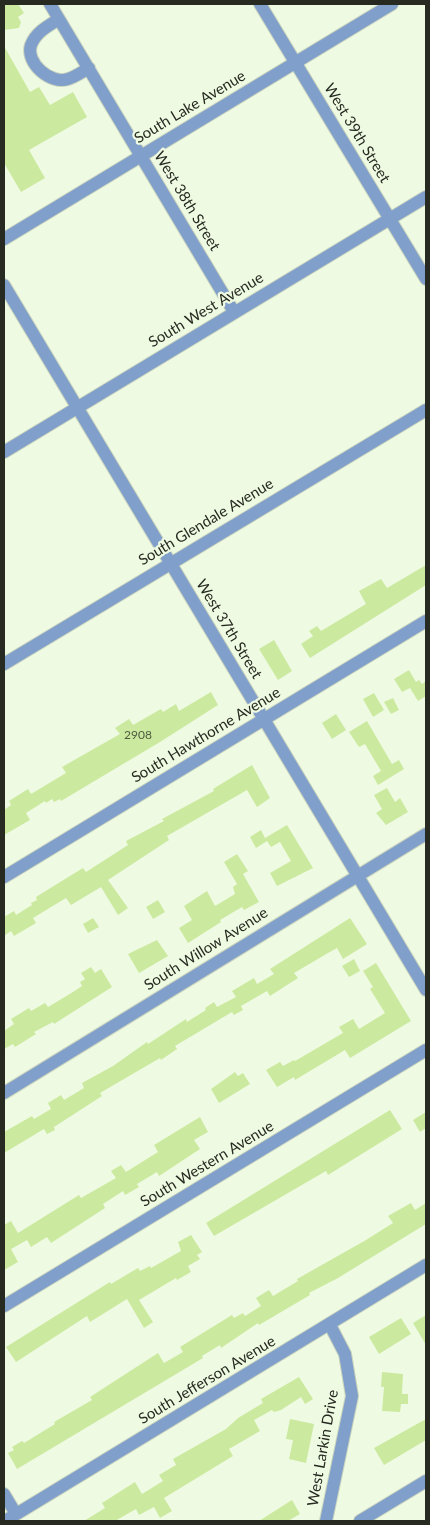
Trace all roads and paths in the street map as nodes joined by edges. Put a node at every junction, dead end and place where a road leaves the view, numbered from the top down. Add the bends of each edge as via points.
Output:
1 (50, 4) edge
2 (260, 4) edge
3 (392, 4) edge
4 (59, 19) junction
5 (295, 62) junction
6 (89, 68) junction
7 (141, 156) junction
8 (426, 198) edge
9 (390, 219) junction
10 (4, 239) edge
11 (426, 279) edge
12 (4, 285) edge
13 (234, 312) junction
14 (76, 408) junction
15 (426, 410) edge
16 (4, 452) edge
17 (170, 562) junction
18 (426, 621) edge
19 (4, 664) edge
20 (264, 718) junction
21 (426, 834) edge
22 (358, 875) junction
23 (4, 877) edge
24 (426, 990) edge
25 (426, 1050) edge
26 (4, 1093) edge
27 (426, 1265) edge
28 (4, 1306) edge
29 (330, 1325) junction
30 (426, 1481) edge
31 (4, 1494) edge
32 (16, 1514) junction
33 (4, 1521) edge
34 (326, 1521) edge
35 (360, 1521) edge

1 - 4 street, West 38th Street
2 - 5 street, West 39th Street
3 - 5 street, South Lake Avenue
4 - 6 street, West 38th Street
4 - 6 street via 40,31 32,43 30,52 37,68 59,80
5 - 7 street, South Lake Avenue
5 - 9 street, West 39th Street
6 - 7 street, West 38th Street
7 - 10 street, South Lake Avenue
7 - 13 street, West 38th Street
8 - 9 street, South West Avenue
9 - 11 street, West 39th Street
9 - 13 street, South West Avenue
12 - 14 street, West 37th Street
13 - 14 street, South West Avenue
14 - 16 street, South West Avenue
14 - 17 street, West 37th Street
15 - 17 street, South Glendale Avenue
17 - 19 street, South Glendale Avenue
17 - 20 street, West 37th Street
18 - 20 street, South Hawthorne Avenue
20 - 22 street, West 37th Street
20 - 23 street, South Hawthorne Avenue
21 - 22 street, South Willow Avenue
22 - 24 street, West 37th Street
22 - 26 street, South Willow Avenue
25 - 28 street, South Western Avenue
27 - 29 street, South Jefferson Avenue
29 - 32 street, South Jefferson Avenue
29 - 34 street, West Larkin Drive via 345,1354 352,1396
30 - 35 street
31 - 32 street
32 - 33 street, South Jefferson Avenue

